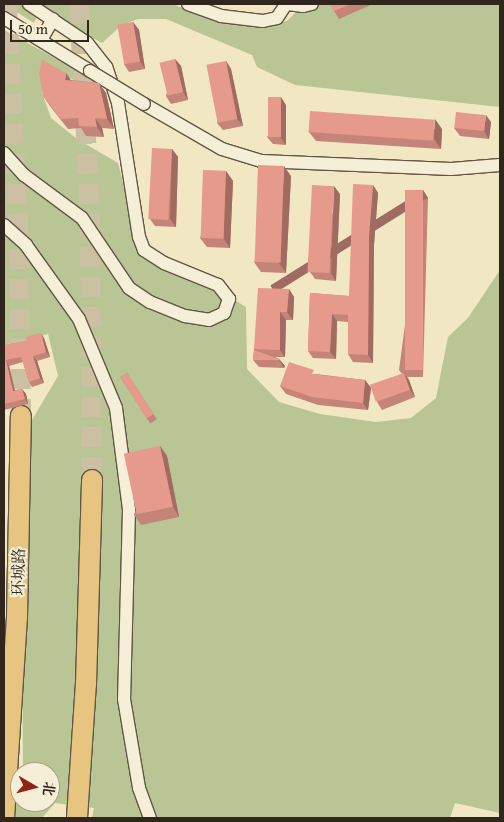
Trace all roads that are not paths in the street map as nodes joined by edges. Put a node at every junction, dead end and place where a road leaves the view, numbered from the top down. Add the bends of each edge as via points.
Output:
1 (29, 4) edge
2 (188, 4) edge
3 (287, 4) edge
4 (312, 4) edge
5 (4, 18) edge
6 (53, 19) junction
7 (41, 40) junction
8 (4, 153) edge
9 (500, 165) edge
10 (4, 225) edge
11 (21, 416) tunnel mouth
12 (92, 480) tunnel mouth
13 (5, 809) edge
14 (77, 812) edge
15 (150, 818) edge

1 - 6 street
2 - 3 street via 221,16 263,21 278,18
3 - 4 street
5 - 7 street
6 - 7 street
6 - 8 street via 87,43 106,67 118,103 139,237 144,250 164,263 218,286 228,298 224,313 209,320 185,316 150,302 129,288 82,218 24,175
7 - 9 street, bridge via 222,149 261,160 451,169
10 - 15 street via 26,245 79,319 116,408 129,510 123,692 139,788
11 - 13 main road, 环城路 via 17,617
12 - 14 main road via 86,684

